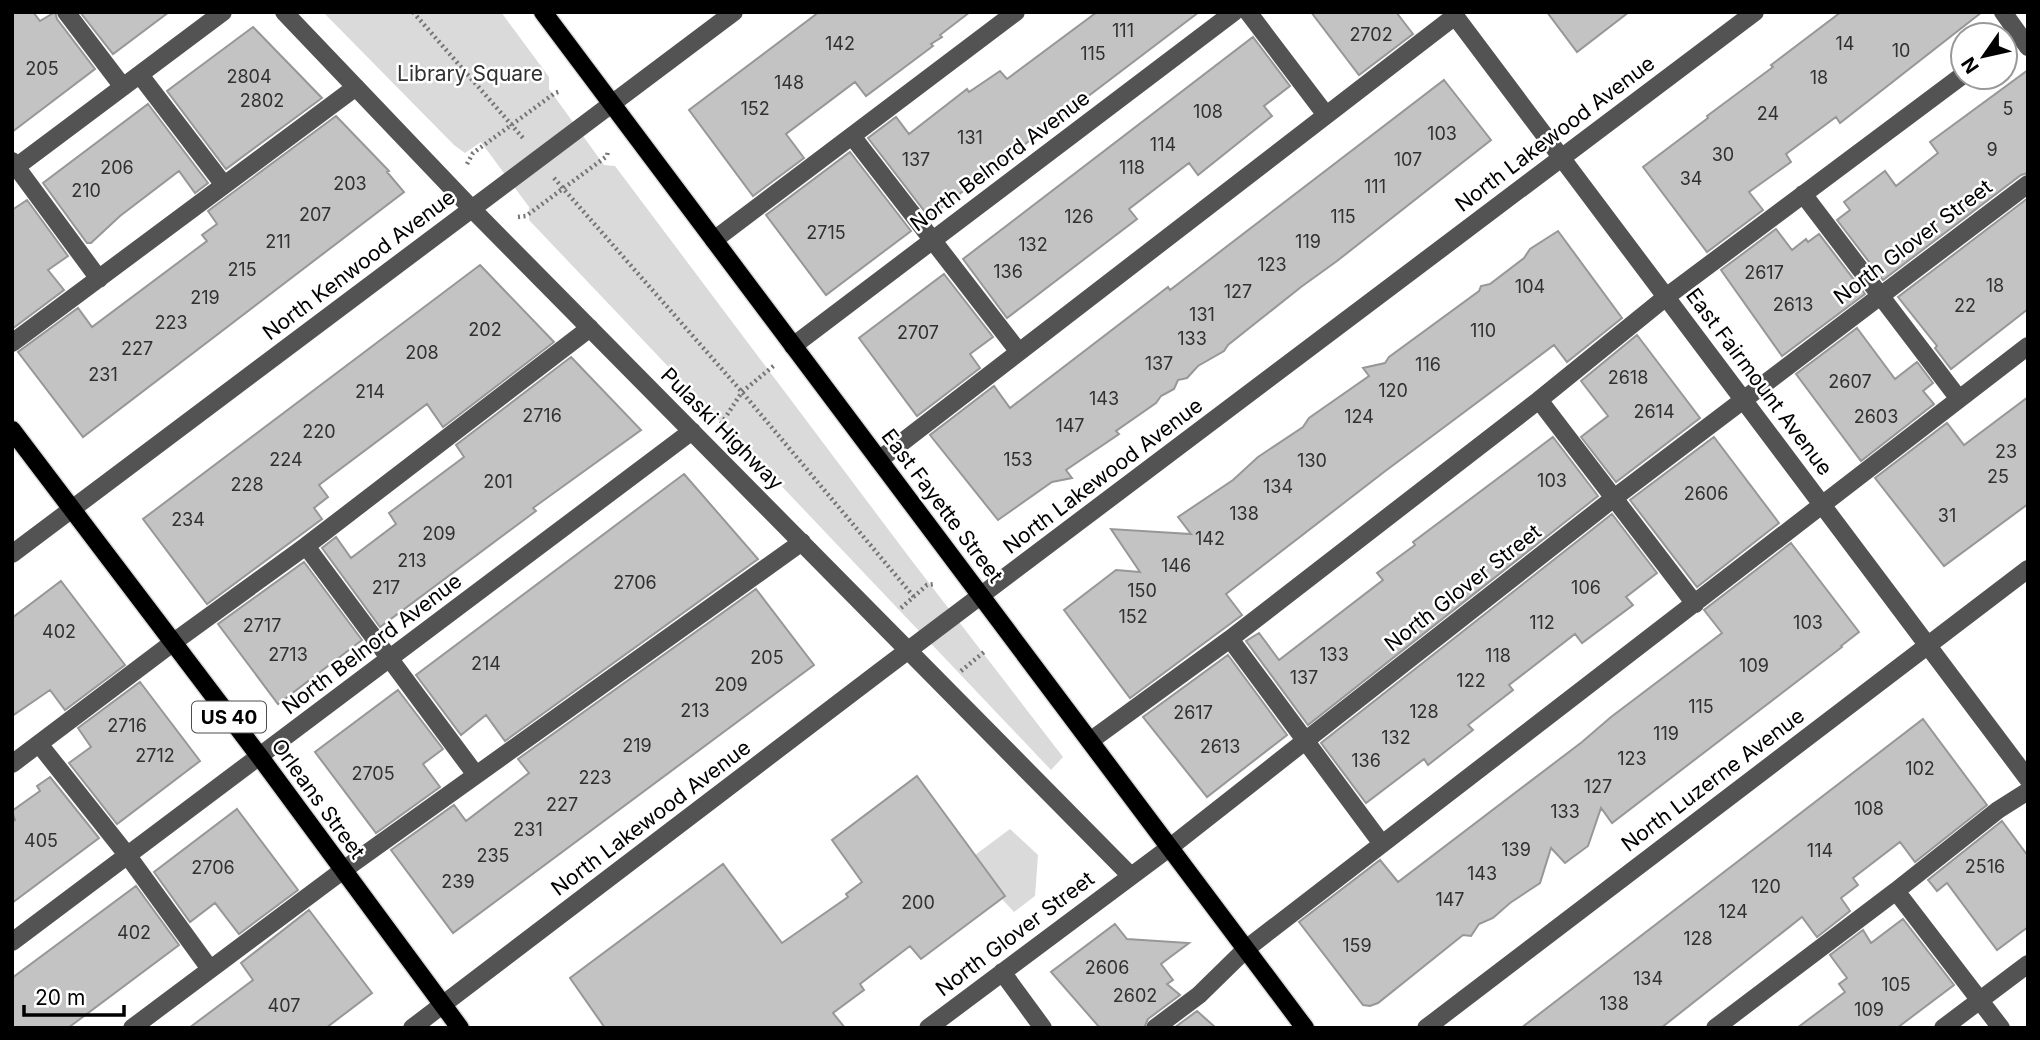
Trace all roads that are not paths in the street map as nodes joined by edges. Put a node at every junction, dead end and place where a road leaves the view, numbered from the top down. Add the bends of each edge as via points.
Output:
1 (66, 12) edge
2 (223, 12) edge
3 (284, 12) edge
4 (543, 12) edge
5 (734, 12) edge
6 (1016, 12) edge
7 (1234, 12) edge
8 (1248, 12) edge
9 (1755, 12) edge
10 (1454, 14) edge
11 (140, 75) junction
12 (1949, 85) edge
13 (123, 87) junction
14 (355, 88) junction
15 (612, 104) junction
16 (1326, 115) junction
17 (852, 136) junction
18 (1561, 157) junction
19 (14, 166) edge
20 (2028, 184) edge
21 (224, 186) junction
22 (1803, 194) junction
23 (472, 209) junction
24 (934, 239) junction
25 (714, 240) junction
26 (99, 279) junction
27 (1880, 296) junction
28 (1666, 297) junction
29 (590, 328) junction
30 (12, 343) edge
31 (793, 346) junction
32 (2028, 346) edge
33 (1019, 352) junction
34 (1743, 399) junction
35 (1959, 399) junction
36 (1539, 400) junction
37 (12, 430) edge
38 (692, 431) junction
39 (879, 460) junction
40 (1614, 498) junction
41 (1823, 505) junction
42 (72, 509) junction
43 (802, 542) junction
44 (306, 546) junction
45 (12, 554) edge
46 (2028, 569) edge
47 (982, 597) junction
48 (1695, 604) junction
49 (1230, 639) junction
50 (171, 643) junction
51 (1927, 645) junction
52 (909, 650) junction
53 (390, 659) junction
54 (1307, 740) junction
55 (1090, 741) junction
56 (39, 744) junction
57 (260, 757) junction
58 (12, 764) edge
59 (476, 775) junction
60 (2028, 779) edge
61 (2028, 791) edge
62 (1382, 844) junction
63 (1169, 848) junction
64 (128, 856) junction
65 (342, 871) junction
66 (1131, 876) junction
67 (1896, 891) junction
68 (12, 942) edge
69 (1246, 949) junction
70 (2028, 964) edge
71 (210, 969) junction
72 (1002, 972) junction
73 (1980, 1000) junction
74 (443, 1006) junction
75 (132, 1028) edge
76 (412, 1028) edge
77 (460, 1028) edge
78 (928, 1028) edge
79 (1043, 1028) edge
80 (1155, 1028) edge
81 (1305, 1028) edge
82 (1426, 1028) edge
83 (1715, 1028) edge
84 (1943, 1028) edge
85 (2001, 1028) edge

1 - 13 street
2 - 11 street
3 - 14 street, Pulaski Highway
4 - 15 main road, East Fayette Street
5 - 15 street, North Kenwood Avenue
6 - 17 street
7 - 24 street, North Belnord Avenue
8 - 16 street
9 - 18 street, North Lakewood Avenue
10 - 16 street
10 - 18 street, East Fairmount Avenue
11 - 13 street
11 - 21 street
12 - 22 street
13 - 19 street
14 - 21 street
14 - 23 street, Pulaski Highway
15 - 23 street, North Kenwood Avenue
15 - 25 main road, East Fayette Street
16 - 33 street
17 - 24 street
17 - 25 street
18 - 28 street, East Fairmount Avenue
18 - 47 street, North Lakewood Avenue
19 - 26 street
20 - 27 street, North Glover Street
21 - 26 street
22 - 27 street
22 - 28 street
23 - 29 street, Pulaski Highway
23 - 42 street, North Kenwood Avenue
24 - 31 street, North Belnord Avenue
24 - 33 street
25 - 31 main road, East Fayette Street
26 - 30 street
27 - 34 street, North Glover Street
27 - 35 street
28 - 34 street, East Fairmount Avenue
28 - 36 street
29 - 38 street, Pulaski Highway
29 - 44 street
31 - 39 main road, East Fayette Street
32 - 35 street
33 - 39 street
34 - 40 street, North Glover Street
34 - 41 street, East Fairmount Avenue
35 - 41 street
36 - 40 street
36 - 49 street
37 - 42 main road, Orleans Street / US 40
38 - 43 street, Pulaski Highway
38 - 53 street, North Belnord Avenue
39 - 47 main road, East Fayette Street
40 - 48 street
40 - 54 street, North Glover Street
41 - 48 street
41 - 51 street, East Fairmount Avenue
42 - 45 street, North Kenwood Avenue
42 - 50 main road, Orleans Street / US 40
43 - 52 street, Pulaski Highway
43 - 59 street
44 - 50 street
44 - 53 street
46 - 51 street, North Luzerne Avenue
47 - 52 street, North Lakewood Avenue
47 - 55 main road, East Fayette Street
48 - 62 street
49 - 54 street
49 - 55 street
50 - 56 street
50 - 57 main road, Orleans Street / US 40
51 - 60 street, East Fairmount Avenue
51 - 82 street, North Luzerne Avenue
52 - 66 street, Pulaski Highway
52 - 74 street, North Lakewood Avenue
53 - 57 street, North Belnord Avenue
53 - 59 street
54 - 62 street
54 - 63 street, North Glover Street
55 - 63 main road, East Fayette Street
56 - 58 street
56 - 64 street
57 - 64 street, North Belnord Avenue
57 - 65 main road, Orleans Street / US 40
59 - 65 street
61 - 67 street
62 - 69 street
63 - 66 street, North Glover Street
63 - 69 main road, East Fayette Street
64 - 68 street, North Belnord Avenue
64 - 71 street
65 - 71 street
65 - 74 main road, Orleans Street / US 40
66 - 72 street, North Glover Street
67 - 73 street
67 - 83 street
69 - 80 street via 1199,995
69 - 81 main road, East Fayette Street
70 - 73 street
71 - 75 street
72 - 78 street, North Glover Street
72 - 79 street
73 - 84 street
73 - 85 street
74 - 76 street, North Lakewood Avenue
74 - 77 main road, Orleans Street / US 40

